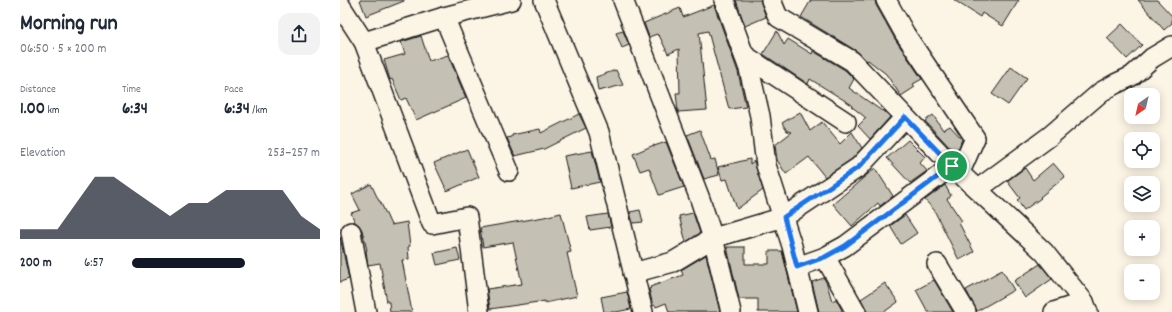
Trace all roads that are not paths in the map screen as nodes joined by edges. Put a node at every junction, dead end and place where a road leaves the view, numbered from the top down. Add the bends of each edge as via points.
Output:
1 (511, 0) edge
2 (544, 0) edge
3 (622, 0) edge
4 (724, 0) edge
5 (771, 0) edge
6 (886, 0) edge
7 (340, 5) edge
8 (444, 17) junction
9 (364, 42) junction
10 (1172, 46) edge
11 (744, 55) junction
12 (905, 117) junction
13 (846, 122) dead end
14 (956, 169) junction
15 (508, 171) dead end
16 (978, 190) junction
17 (784, 217) junction
18 (351, 232) dead end
19 (713, 238) junction
20 (825, 257) junction
21 (937, 264) dead end
22 (797, 267) junction
23 (633, 273) junction
24 (1086, 307) edge
25 (366, 312) edge
26 (479, 312) edge
27 (643, 312) edge
28 (731, 312) edge
29 (808, 312) edge
30 (856, 312) edge
31 (966, 312) edge
32 (1054, 312) edge

1 - 8 street
2 - 23 street via 599,132
3 - 19 street
4 - 11 street
5 - 12 street via 778,16 852,61
6 - 14 street via 905,34 975,138
7 - 9 street
8 - 9 street
8 - 15 street
9 - 26 street via 432,224 467,217
10 - 16 street via 1152,58 1132,76 1101,92 1050,136
11 - 13 street
11 - 17 street via 760,116 766,165
12 - 14 street
12 - 17 street via 859,167
14 - 16 street
14 - 20 street via 845,246
16 - 24 street via 1044,252
17 - 19 street
17 - 22 street
18 - 25 street
19 - 23 street via 673,262
19 - 28 street
20 - 22 street
20 - 30 street
21 - 31 street
22 - 29 street
23 - 27 street
24 - 32 street

